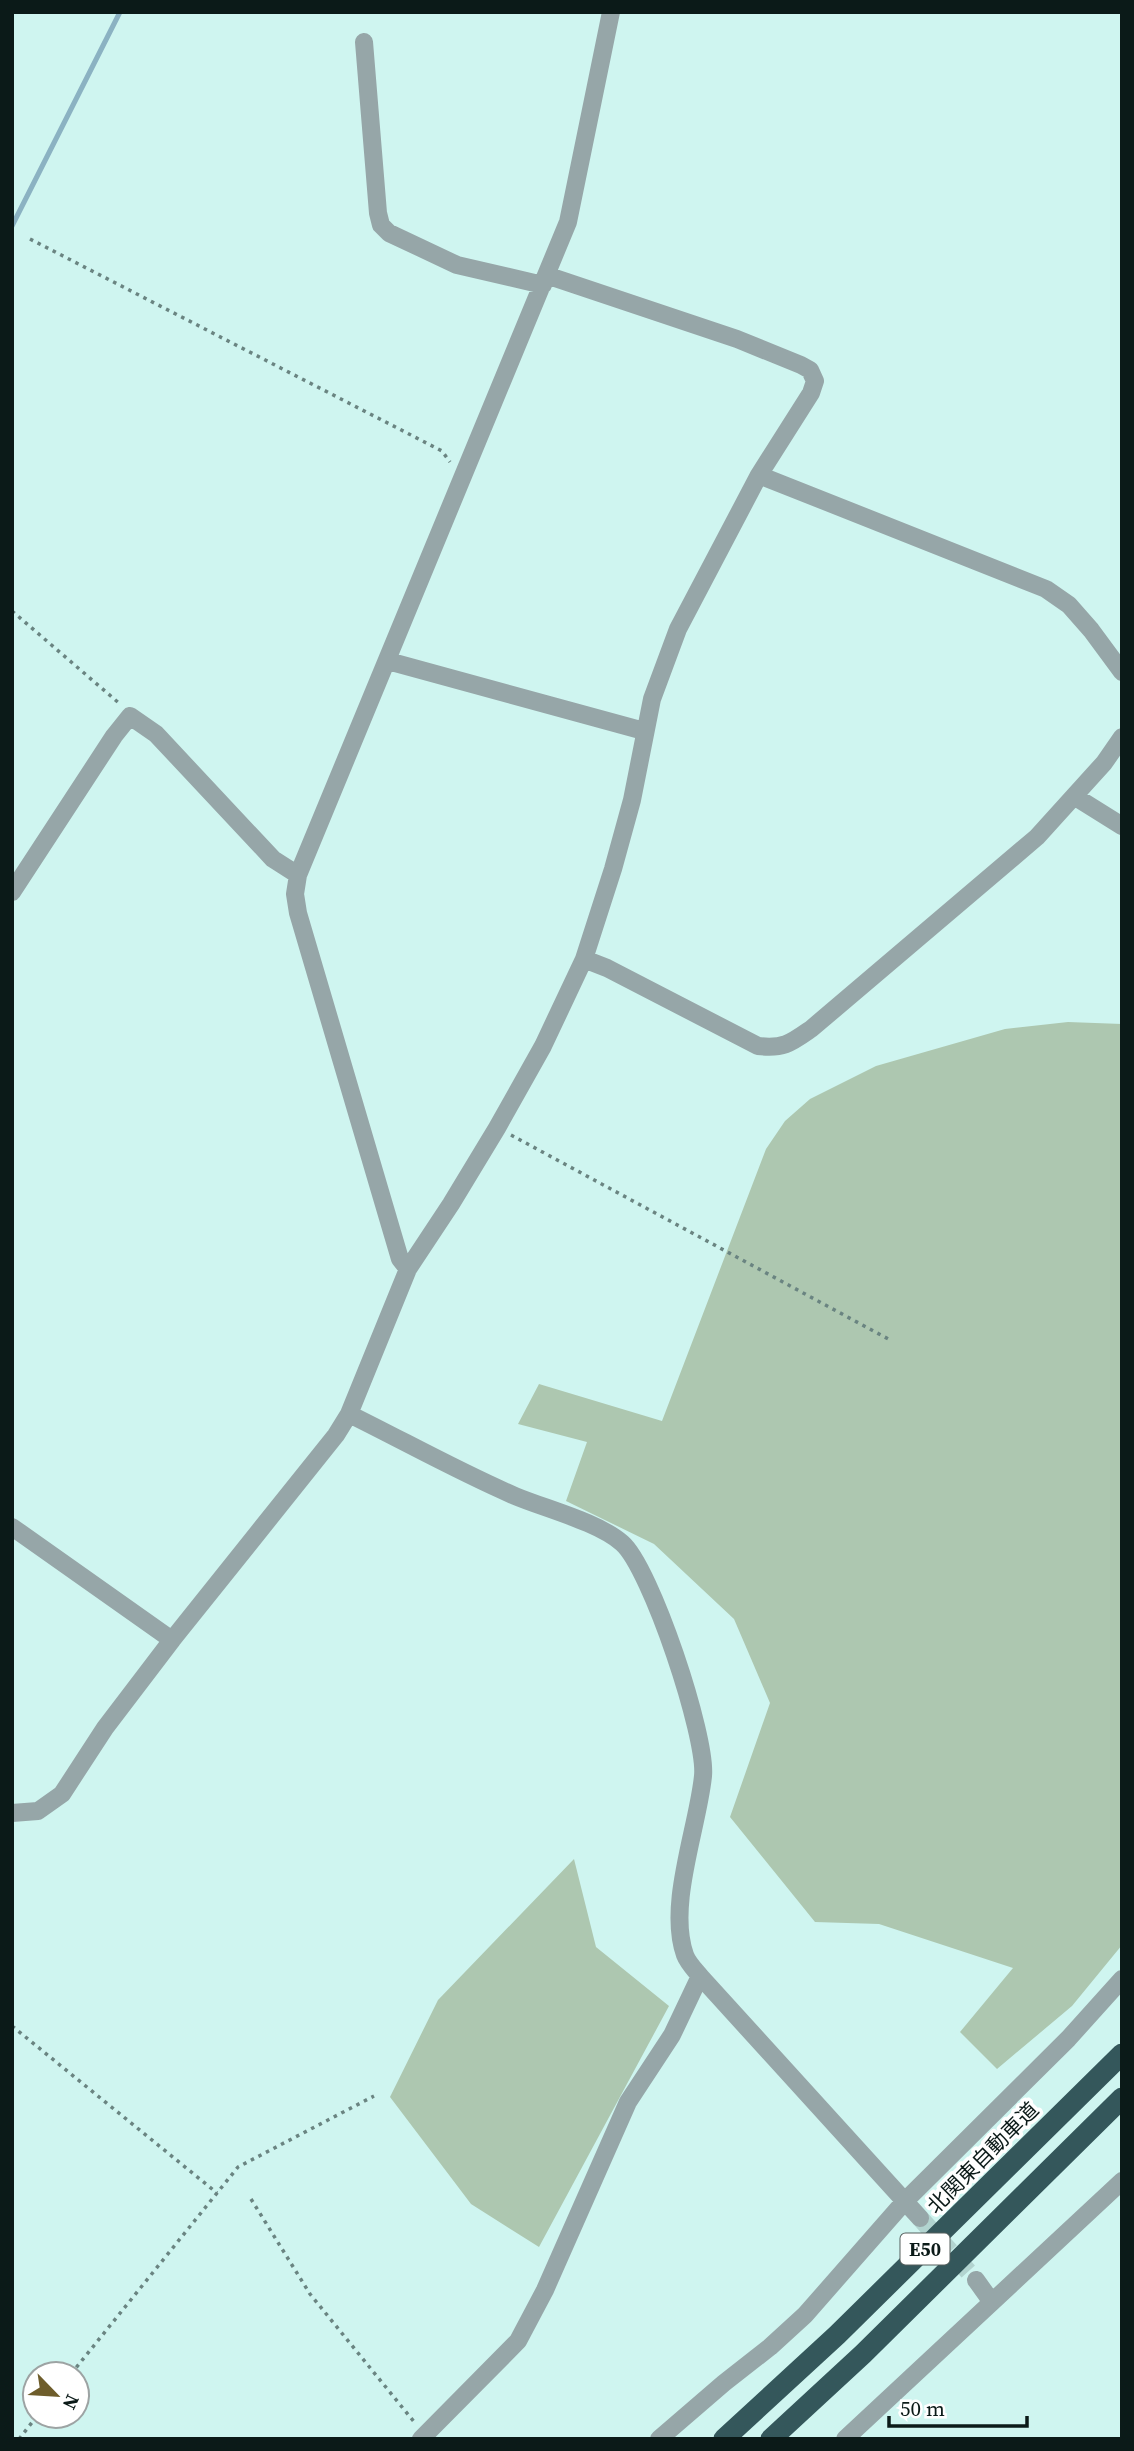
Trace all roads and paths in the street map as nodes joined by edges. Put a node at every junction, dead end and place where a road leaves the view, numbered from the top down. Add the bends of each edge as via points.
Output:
1 (611, 12) edge
2 (364, 43) dead end
3 (30, 239) dead end
4 (545, 280) junction
5 (758, 475) junction
6 (463, 480) junction
7 (12, 611) edge
8 (388, 661) junction
9 (1122, 672) edge
10 (131, 716) junction
11 (644, 731) junction
12 (1122, 737) edge
13 (1074, 796) junction
14 (1122, 827) edge
15 (298, 875) junction
16 (12, 892) edge
17 (584, 959) junction
18 (497, 1128) junction
19 (408, 1269) junction
20 (892, 1341) dead end
21 (349, 1414) junction
22 (12, 1527) edge
23 (172, 1640) junction
24 (12, 1812) edge
25 (700, 1976) junction
26 (1122, 1979) edge
27 (12, 2026) edge
28 (1122, 2054) edge
29 (374, 2096) dead end
30 (1122, 2098) edge
31 (1122, 2181) edge
32 (217, 2193) junction
33 (251, 2199) dead end
34 (905, 2201) junction
35 (920, 2218) tunnel mouth
36 (976, 2280) tunnel mouth
37 (991, 2301) junction
38 (82, 2360) edge
39 (423, 2437) edge
40 (849, 2437) edge
41 (659, 2439) edge
42 (724, 2439) edge
43 (771, 2439) edge

1 - 4 street via 568,222
2 - 4 street via 381,225 457,265
3 - 6 path via 442,451
4 - 5 street via 737,339 810,370 815,381 811,393
4 - 6 street
5 - 9 street via 1046,589 1069,605
5 - 11 street via 678,629
6 - 8 street
7 - 10 path
8 - 11 street
8 - 15 street
10 - 15 street via 156,734 273,859
10 - 16 street
11 - 17 street via 632,800
12 - 13 street
13 - 14 street
13 - 17 street via 1000,871 788,1045 758,1046
15 - 19 street via 298,913 400,1259
17 - 18 street
18 - 19 street
18 - 20 path
19 - 21 street
21 - 23 street
21 - 25 street via 513,1496 607,1533 629,1549 638,1563 665,1628 703,1758 681,1909 684,1952
22 - 23 street
23 - 24 street via 62,1794 38,1811
25 - 34 street
25 - 39 street via 672,2035 628,2102 518,2342
26 - 34 street
27 - 32 path
28 - 42 highway, 北関東自動車道 / E50 via 837,2335
29 - 32 path via 238,2167
30 - 43 highway, E50
31 - 37 street
32 - 38 path
33 - 39 path via 310,2294
34 - 35 street
34 - 41 street via 805,2315
36 - 37 street
37 - 40 street

